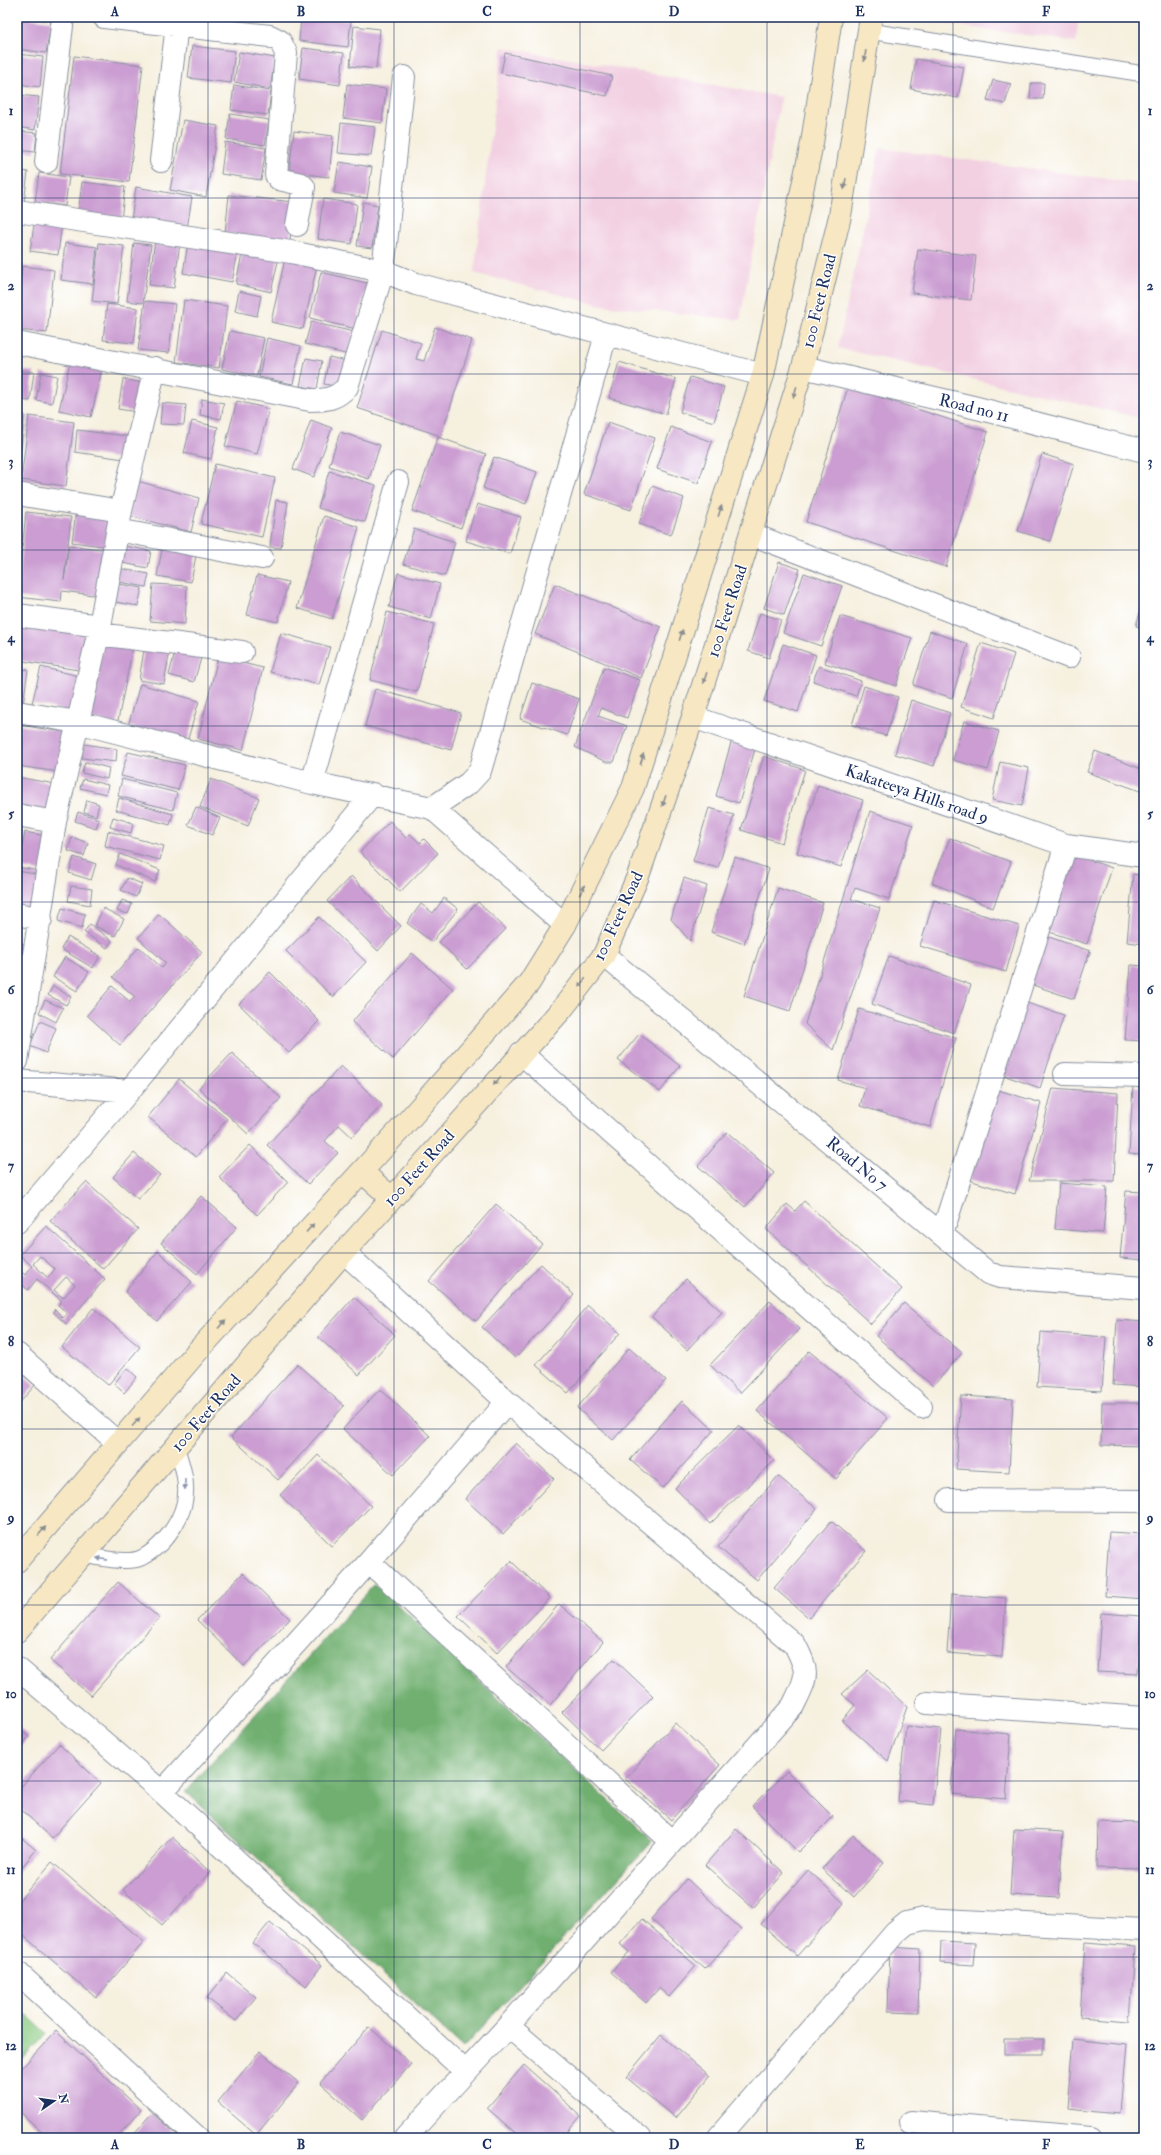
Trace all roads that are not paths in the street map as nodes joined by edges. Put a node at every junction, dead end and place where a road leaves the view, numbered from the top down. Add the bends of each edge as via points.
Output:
1 (63, 17) edge
2 (104, 17) edge
3 (831, 17) edge
4 (177, 24) junction
5 (870, 24) edge
6 (1144, 74) edge
7 (404, 77) dead end
8 (161, 161) dead end
9 (46, 162) dead end
10 (17, 210) edge
11 (297, 225) dead end
12 (383, 271) junction
13 (606, 335) junction
14 (17, 343) edge
15 (803, 367) junction
16 (155, 368) junction
17 (763, 375) junction
18 (1144, 451) edge
19 (398, 482) dead end
20 (17, 494) edge
21 (120, 520) junction
22 (751, 534) junction
23 (262, 558) dead end
24 (17, 615) edge
25 (99, 630) junction
26 (242, 652) dead end
27 (1069, 657) dead end
28 (17, 712) edge
29 (693, 717) junction
30 (77, 722) junction
31 (312, 782) junction
32 (373, 794) junction
33 (432, 808) junction
34 (17, 815) edge
35 (55, 822) junction
36 (1066, 845) junction
37 (1144, 856) edge
38 (17, 914) edge
39 (41, 920) junction
40 (565, 925) junction
41 (604, 955) junction
42 (521, 1054) junction
43 (17, 1061) edge
44 (1065, 1074) dead end
45 (1144, 1076) edge
46 (17, 1081) edge
47 (129, 1091) junction
48 (362, 1172) junction
49 (392, 1198) junction
50 (17, 1222) edge
51 (942, 1234) junction
52 (344, 1252) junction
53 (1144, 1288) edge
54 (17, 1354) edge
55 (507, 1402) junction
56 (921, 1407) dead end
57 (118, 1443) junction
58 (176, 1446) junction
59 (949, 1500) dead end
60 (1144, 1501) edge
61 (84, 1554) junction
62 (17, 1561) edge
63 (369, 1562) junction
64 (17, 1631) edge
65 (17, 1668) edge
66 (927, 1703) dead end
67 (1144, 1718) edge
68 (162, 1792) junction
69 (672, 1842) junction
70 (1144, 1930) edge
71 (17, 1972) edge
72 (508, 2026) junction
73 (465, 2071) junction
74 (911, 2122) dead end
75 (198, 2138) edge
76 (405, 2138) edge
77 (640, 2138) edge
78 (718, 2138) edge
79 (1092, 2138) edge

1 - 9 street
2 - 4 street
3 - 17 main road via 812,143
4 - 8 street
4 - 11 street via 270,36 280,41 286,53 276,175 279,179 304,187
5 - 6 lane
5 -> 15 main road, 100 Feet Road via 840,216
7 - 12 street
10 - 12 street via 291,252
12 - 13 street via 416,284
12 - 16 street via 347,387 339,396 310,400
13 - 17 street
13 - 33 street via 480,770 469,783
14 - 16 street
15 - 18 street, Road no 11 via 978,408
15 -> 22 main road, 100 Feet Road
16 - 21 street
40 -> 17 main road via 633,788
19 - 31 street
20 - 21 street
21 - 23 street
21 - 25 street
22 - 27 street
22 -> 29 main road, 100 Feet Road
24 - 25 street
25 - 26 street
25 - 30 street
28 - 30 street
29 - 36 street, Kakateeya Hills road 9
29 -> 41 main road, 100 Feet Road via 638,876
30 - 31 street
30 - 35 street
31 - 32 street
32 - 33 street
32 - 47 street
33 - 40 street
34 - 35 street
35 - 39 street
36 - 37 street, Kakateeya Hills road 9
36 - 51 street
38 - 39 street
39 - 43 street
40 - 48 main road via 529,983
41 -> 42 main road, 100 Feet Road via 562,1009
41 - 51 street, Road No 7
42 -> 49 main road, 100 Feet Road
42 - 56 street
44 - 45 street
46 - 47 street
47 - 50 street
48 - 49 main road
57 -> 48 main road via 194,1355
49 - 52 main road, 100 Feet Road
51 - 53 street, Road No 7 via 988,1274
52 - 55 street
52 - 58 main road, 100 Feet Road
54 - 57 street
55 - 63 street
55 - 69 street via 795,1645 805,1665 804,1684 793,1706
62 -> 57 main road
58 - 61 main road, 100 Feet Road
58 -> 61 lane via 185,1474 185,1503 170,1535 140,1558 106,1560
59 - 60 street
61 - 64 main road, 100 Feet Road
63 - 68 street
63 - 69 street
65 - 68 street
66 - 67 street
68 - 73 street
69 - 72 street
70 - 78 street via 924,1919 907,1923 895,1933
71 - 75 street
72 - 73 street
72 - 77 street
73 - 76 street
74 - 79 street

